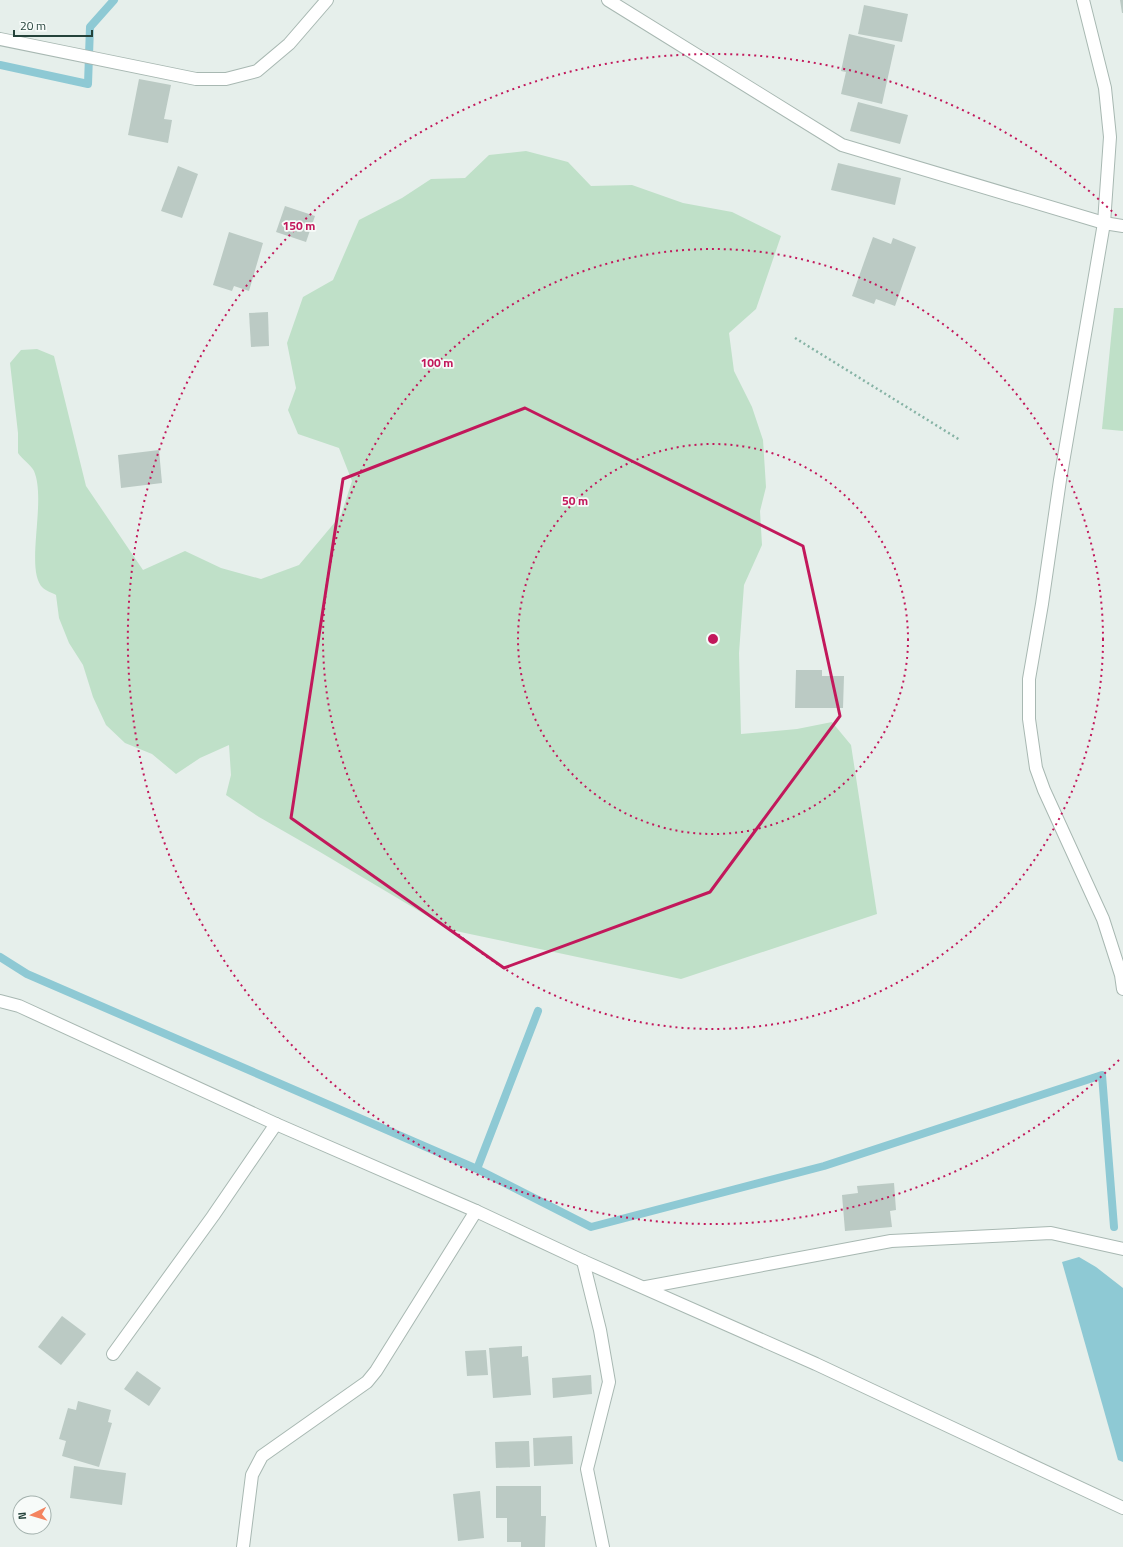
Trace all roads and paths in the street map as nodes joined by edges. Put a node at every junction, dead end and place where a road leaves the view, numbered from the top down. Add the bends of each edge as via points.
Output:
1 (327, 0) edge
2 (608, 0) edge
3 (1083, 0) edge
4 (0, 39) edge
5 (1104, 223) junction
6 (1123, 226) edge
7 (795, 338) dead end
8 (960, 440) dead end
9 (1123, 989) edge
10 (0, 1000) edge
11 (276, 1124) junction
12 (476, 1211) junction
13 (1123, 1249) edge
14 (583, 1260) junction
15 (646, 1287) junction
16 (113, 1354) dead end
17 (1123, 1508) edge
18 (243, 1547) edge
19 (603, 1547) edge

1 - 4 street via 289,44 257,71 226,79 196,79
2 - 5 street via 842,145
3 - 5 street via 1106,88 1110,137
5 - 6 street
5 - 9 street via 1028,679 1029,719 1036,768 1104,920
7 - 8 path
10 - 11 street
11 - 12 street
11 - 16 street
12 - 14 street
12 - 18 street via 367,1382 262,1456 252,1475
13 - 15 street via 1051,1233 891,1241
14 - 15 street
14 - 19 street via 600,1330 609,1382 587,1469
15 - 17 street

